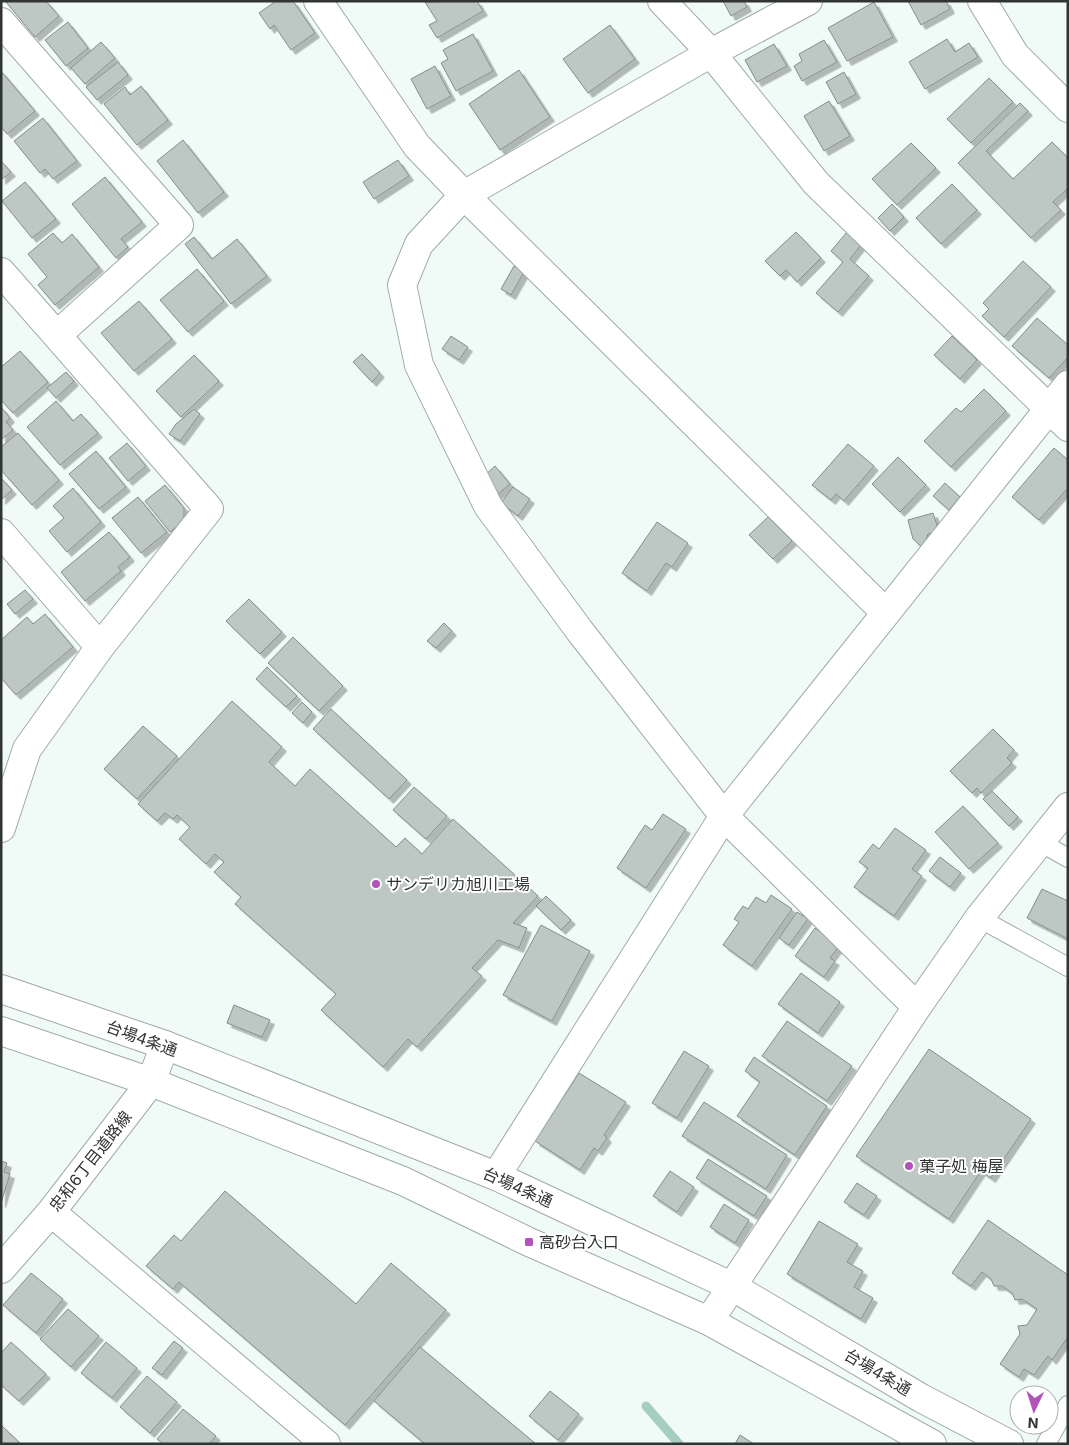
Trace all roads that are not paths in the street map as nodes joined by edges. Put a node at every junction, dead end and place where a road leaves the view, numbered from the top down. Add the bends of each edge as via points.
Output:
1 (318, 1) edge
2 (662, 1) edge
3 (808, 1) edge
4 (982, 1) edge
5 (1, 22) edge
6 (711, 53) junction
7 (1068, 108) edge
8 (464, 195) junction
9 (1, 272) edge
10 (56, 335) junction
11 (1068, 385) edge
12 (1059, 417) edge
13 (1, 534) edge
14 (886, 613) junction
15 (100, 647) junction
16 (1068, 807) edge
17 (724, 816) junction
18 (1, 828) edge
19 (1040, 842) junction
20 (1068, 858) edge
21 (980, 918) junction
22 (1068, 967) edge
23 (1, 989) edge
24 (917, 1007) junction
25 (1, 1031) edge
26 (165, 1045) junction
27 (151, 1082) junction
28 (496, 1176) junction
29 (51, 1212) junction
30 (1, 1269) edge
31 (733, 1287) junction
32 (708, 1322) junction
33 (1068, 1405) edge
34 (326, 1444) edge
35 (932, 1444) edge
36 (1009, 1444) edge
37 (1046, 1444) edge

1 - 8 main road via 417,146
2 - 6 main road
3 - 6 main road
4 - 7 main road via 1015,55
5 - 10 main road via 178,225
6 - 8 main road
6 - 12 main road via 816,183
8 - 14 main road
8 - 17 main road via 419,244 402,285 419,365 488,506 579,630
9 - 10 main road
10 - 15 main road via 210,508
11 - 12 main road
12 - 14 main road
13 - 15 main road
14 - 17 main road
15 - 18 main road via 27,749
16 - 19 main road
17 - 24 main road
17 - 28 main road
19 - 20 lane
19 - 21 main road
21 - 22 lane
21 - 24 main road
23 - 26 main road, 台場4条通
24 - 31 main road
25 - 27 main road
26 - 27 main road, 忠和6丁目道路線
26 - 28 main road, 台場4条通
27 - 29 main road, 忠和6丁目道路線
27 - 32 main road via 403,1182
28 - 31 main road, 台場4条通
29 - 30 main road, 忠和6丁目道路線
29 - 34 main road
31 - 32 main road
31 - 36 main road, 台場4条通 via 921,1398
32 - 35 main road
33 - 37 lane

